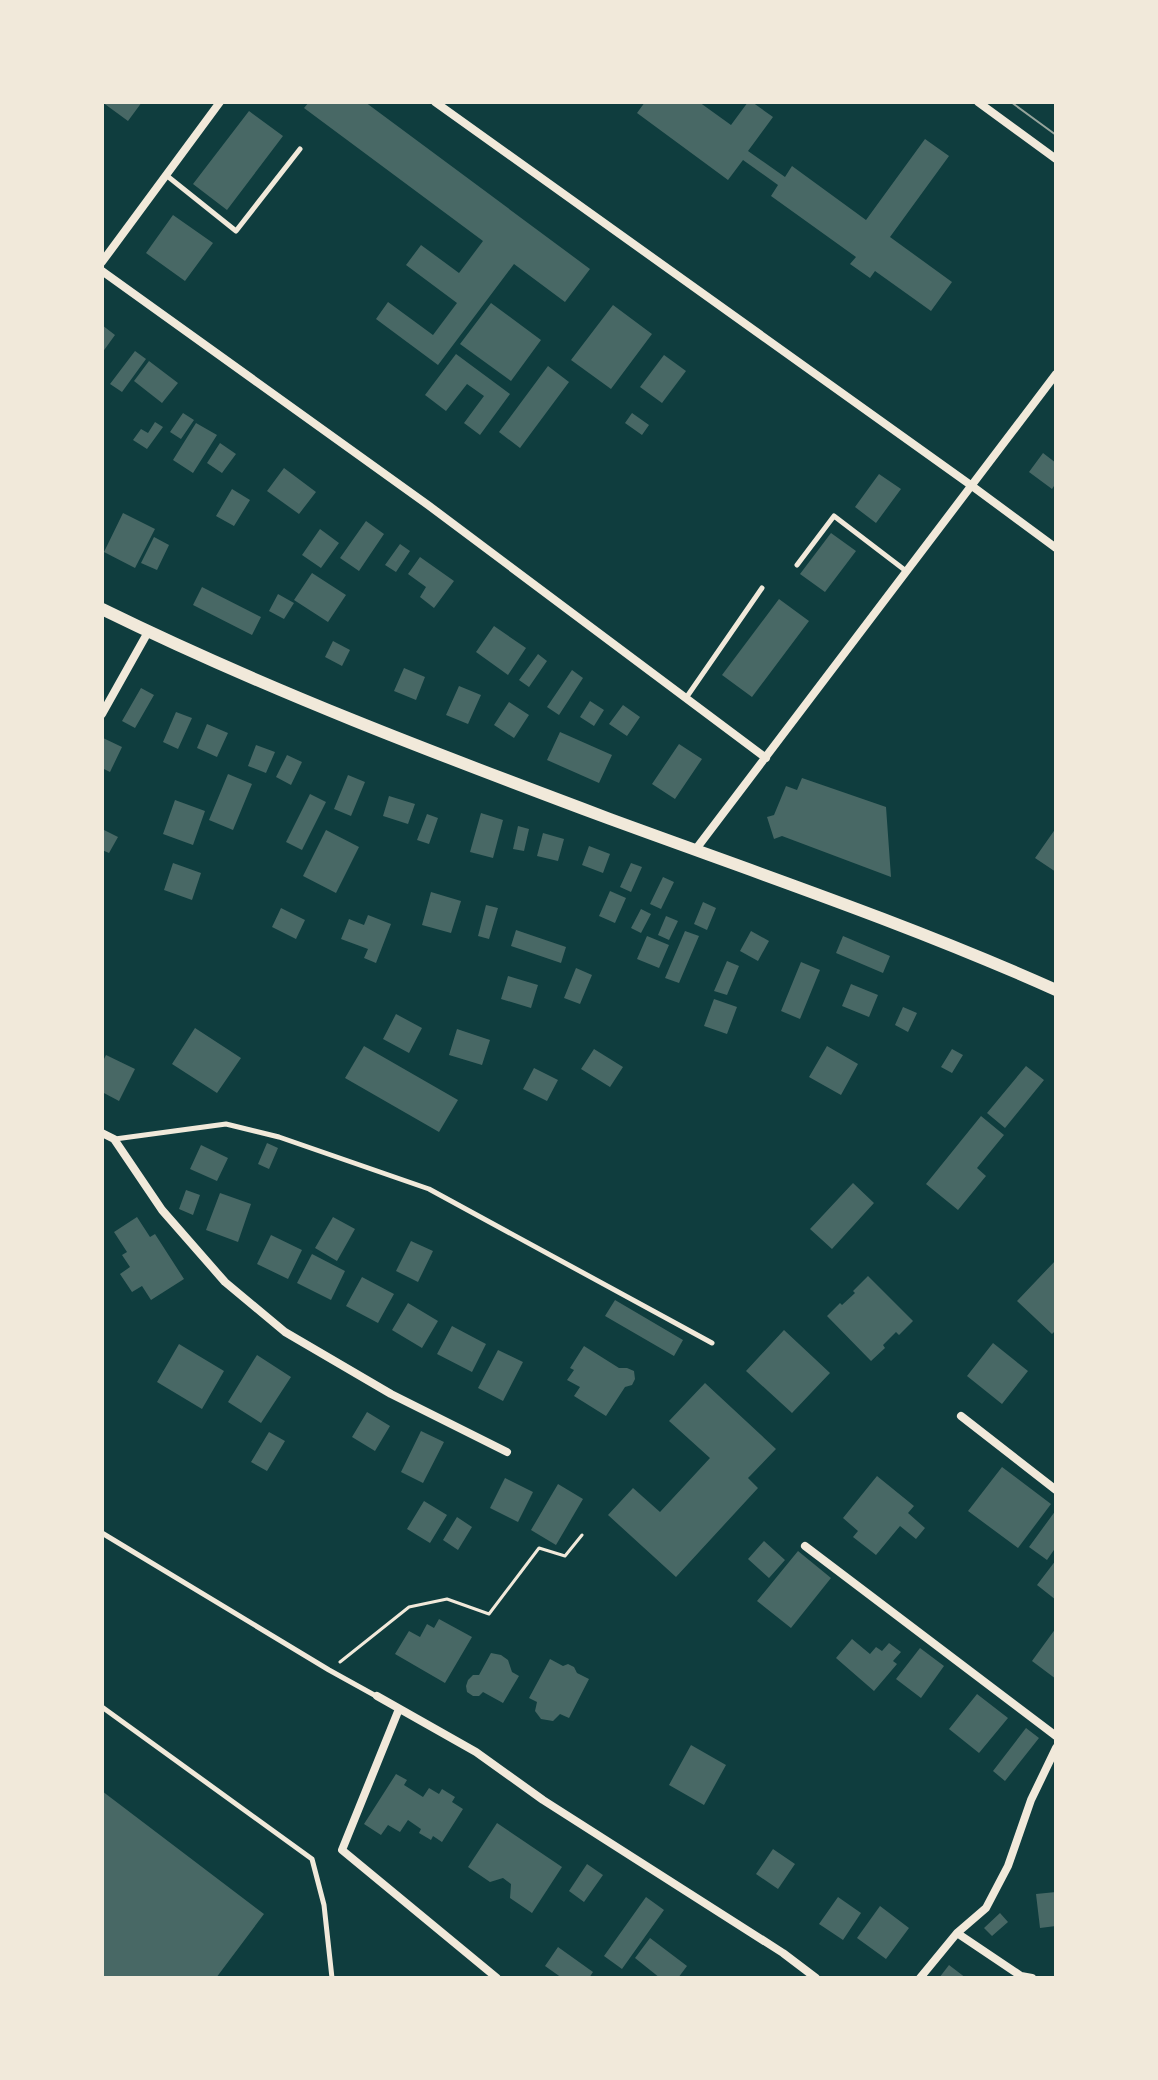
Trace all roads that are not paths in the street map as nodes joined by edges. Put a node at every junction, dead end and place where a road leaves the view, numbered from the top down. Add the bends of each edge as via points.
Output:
1 (220, 102) edge
2 (435, 102) edge
3 (978, 102) edge
4 (300, 149) dead end
5 (1056, 159) edge
6 (166, 175) junction
7 (102, 262) edge
8 (102, 271) edge
9 (1056, 374) edge
10 (972, 486) junction
11 (1056, 548) edge
12 (797, 565) dead end
13 (907, 572) junction
14 (762, 588) dead end
15 (102, 609) edge
16 (148, 632) junction
17 (686, 698) junction
18 (102, 714) edge
19 (766, 758) junction
20 (696, 849) junction
21 (1056, 990) edge
22 (102, 1133) edge
23 (114, 1139) junction
24 (712, 1343) dead end
25 (961, 1416) dead end
26 (507, 1452) dead end
27 (1056, 1490) edge
28 (102, 1533) edge
29 (805, 1546) dead end
30 (377, 1696) joint
31 (102, 1707) edge
32 (399, 1709) junction
33 (1056, 1736) edge
34 (1056, 1748) edge
35 (957, 1933) junction
36 (332, 1978) edge
37 (497, 1978) edge
38 (816, 1978) edge
39 (920, 1978) edge
40 (1032, 1978) edge

1 - 6 street
2 - 10 street
3 - 5 street
4 - 6 lane via 236,231
6 - 7 street
8 - 17 street
9 - 10 street
10 - 11 street
10 - 13 street
12 - 13 lane via 834,516
13 - 19 street
14 - 17 lane
15 - 16 street
16 - 18 street
16 - 20 street via 378,731
17 - 19 street
19 - 20 street
20 - 21 street
22 - 23 street
23 - 24 lane via 226,1124 279,1137 429,1189
23 - 26 street via 162,1210 225,1282 285,1332 391,1394
25 - 27 street
28 - 30 lane
29 - 33 street
30 - 32 street
31 - 36 lane via 312,1859 324,1905
32 - 37 street via 342,1850
32 - 38 street via 476,1752
34 - 35 street via 986,1908
35 - 39 street
35 - 40 street

